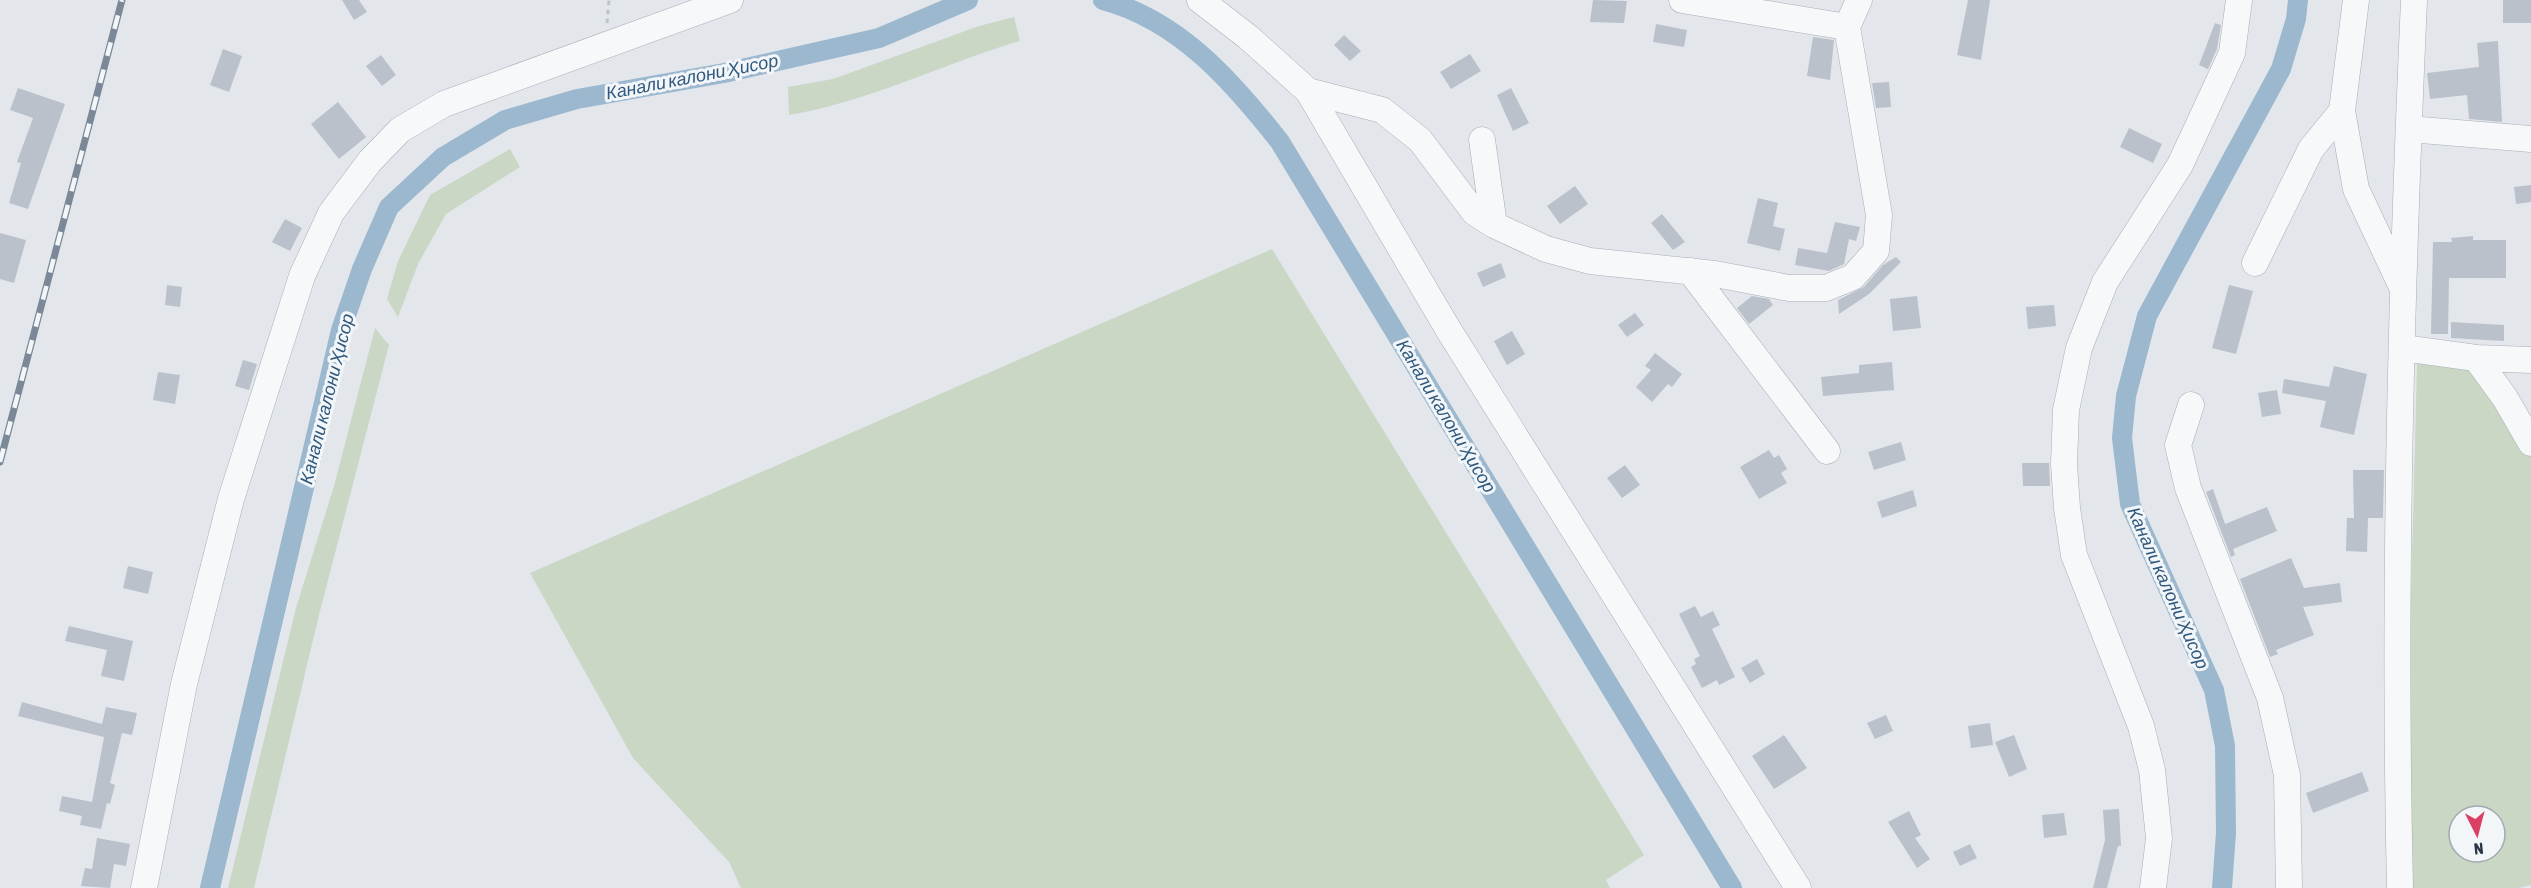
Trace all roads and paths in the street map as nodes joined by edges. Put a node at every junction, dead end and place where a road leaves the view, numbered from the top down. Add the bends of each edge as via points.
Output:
1 (730, 0) edge
2 (1200, 0) edge
3 (1682, 0) edge
4 (1859, 0) edge
5 (2239, 0) edge
6 (2356, 0) edge
7 (2414, 0) edge
8 (1847, 27) junction
9 (1308, 91) junction
10 (2342, 111) junction
11 (2409, 129) junction
12 (2531, 139) edge
13 (1482, 140) dead end
14 (1494, 225) junction
15 (2255, 263) dead end
16 (1690, 271) junction
17 (2404, 293) junction
18 (2403, 348) junction
19 (2483, 358) junction
20 (2531, 360) edge
21 (2531, 373) edge
22 (2191, 405) dead end
23 (2531, 443) edge
24 (1827, 451) dead end
25 (144, 888) edge
26 (1798, 888) edge
27 (2153, 888) edge
28 (2289, 888) edge
29 (2400, 888) edge

1 - 25 street via 444,104 400,130 370,160 331,213 302,276 231,499 184,684
2 - 9 street
3 - 8 street
4 - 8 street
5 - 27 street via 2232,53 2180,165 2105,282 2079,348 2066,410 2064,464 2074,555 2141,726 2152,770 2159,838
6 - 10 street
7 - 11 street
8 - 16 street via 1879,215 1876,251 1853,277 1826,288 1789,288
9 - 14 street via 1382,110 1420,140 1474,212
9 - 26 street via 1448,329
10 - 15 street via 2311,149
10 - 17 street via 2356,189
11 - 12 street
11 - 17 street
13 - 14 street
14 - 16 street via 1546,249 1590,261
16 - 24 street
17 - 18 street
18 - 19 street
18 - 29 street via 2396,726
19 - 20 street
19 - 21 street
19 - 23 street
22 - 28 street via 2178,445 2188,489 2270,698 2284,764

